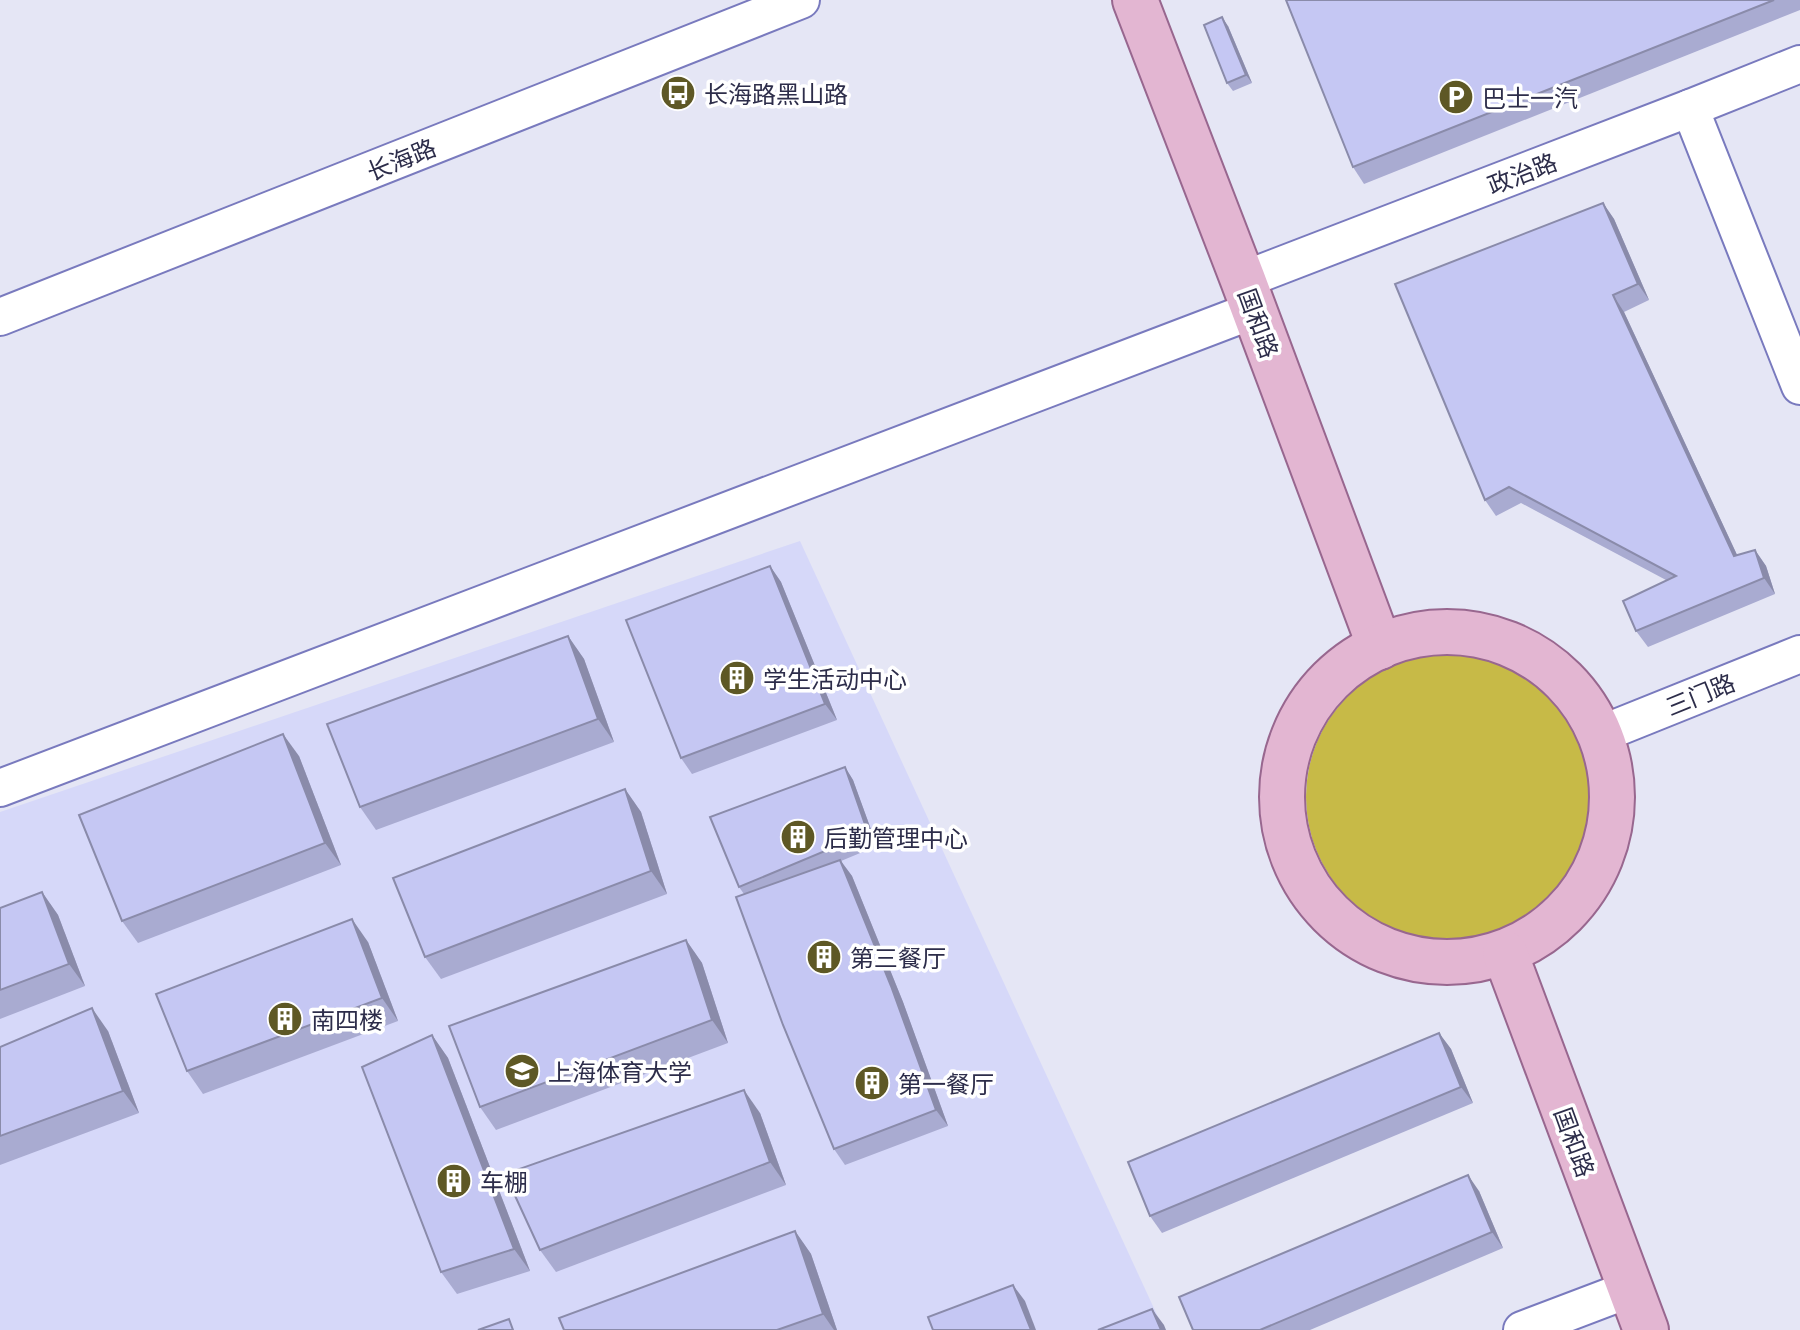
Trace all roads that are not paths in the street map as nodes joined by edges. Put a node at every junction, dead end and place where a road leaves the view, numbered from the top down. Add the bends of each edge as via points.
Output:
1 (801, 0) edge
2 (1135, 0) edge
3 (1800, 64) edge
4 (1690, 108) junction
5 (1248, 295) junction
6 (0, 317) edge
7 (1800, 386) edge
8 (1380, 647) junction
9 (1800, 654) edge
10 (1601, 734) junction
11 (0, 788) edge
12 (1505, 953) junction
13 (1630, 1289) junction
14 (1522, 1330) edge
15 (1646, 1330) edge

1 - 6 street, 长海路
2 - 5 main road, 国和路
3 - 4 street, 政治路
4 - 5 street, 政治路
4 - 7 street
5 - 8 main road, 国和路
5 - 11 street, 政治路
8 - 10 main road via 1416,635 1454,632 1491,638 1526,652 1557,673
8 - 12 main road via 1333,678 1299,723 1282,777 1285,833 1306,886 1344,928 1393,954 1449,963
9 - 10 street, 三门路
10 - 12 main road via 1613,786 1608,838 1587,887 1551,927
12 - 13 main road, 国和路
13 - 14 street
13 - 15 main road, 国和路

